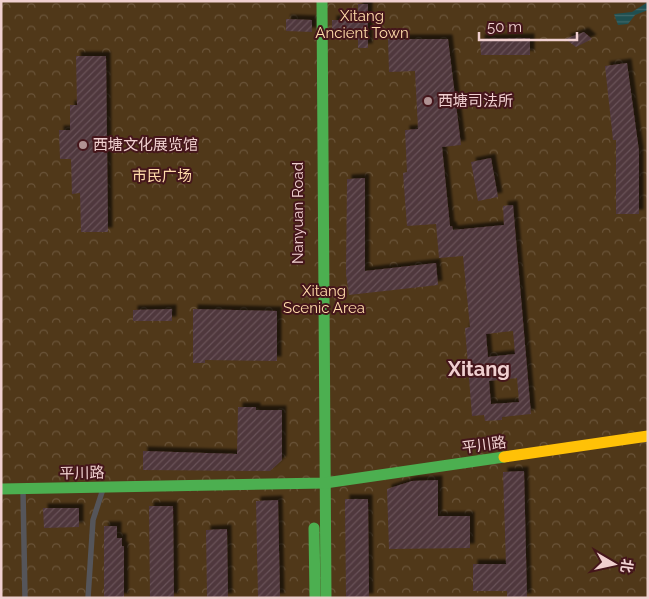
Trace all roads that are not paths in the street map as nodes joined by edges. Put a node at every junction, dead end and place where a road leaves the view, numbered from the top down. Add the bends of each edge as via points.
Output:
1 (312, 1) edge
2 (322, 1) edge
3 (648, 436) edge
4 (320, 484) junction
5 (103, 487) junction
6 (1, 489) edge
7 (23, 489) junction
8 (25, 598) edge
9 (88, 598) edge
10 (315, 598) edge
11 (326, 598) edge

1 - 4 main road, Nanyuan Road
2 - 4 main road, Nanyuan Road
3 - 4 main road, 平川路
4 - 5 main road, 平川路
4 - 10 main road
4 - 11 main road
5 - 7 main road, 平川路
5 - 9 lane via 93,520
6 - 7 main road, 平川路
7 - 8 lane

